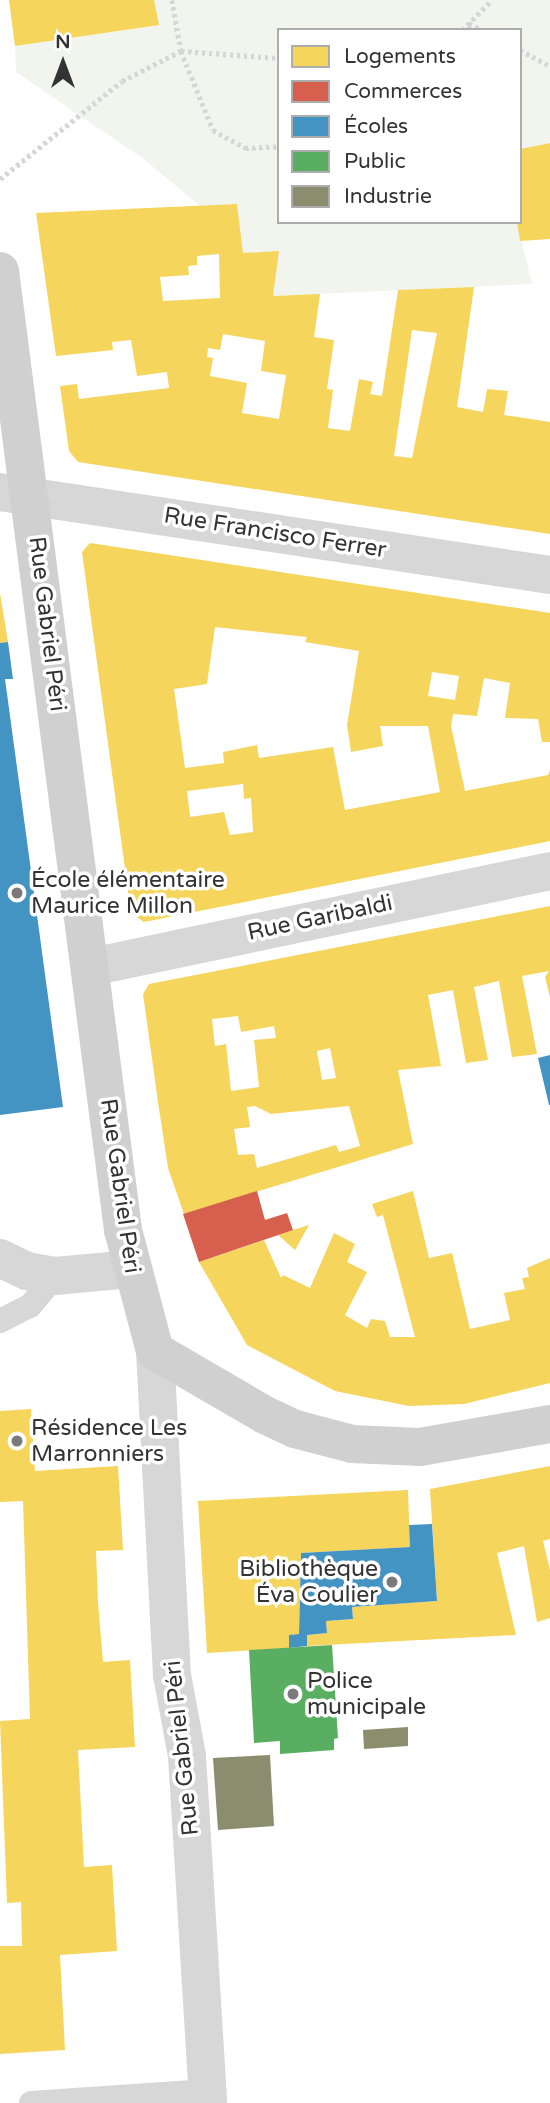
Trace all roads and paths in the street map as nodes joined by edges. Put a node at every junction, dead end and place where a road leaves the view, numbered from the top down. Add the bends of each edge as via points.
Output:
1 (172, 0) edge
2 (492, 0) edge
3 (469, 27) edge
4 (181, 51) junction
5 (522, 51) edge
6 (277, 58) edge
7 (550, 66) edge
8 (277, 146) edge
9 (0, 179) edge
10 (0, 271) edge
11 (15, 494) edge
12 (550, 575) edge
13 (550, 871) edge
14 (91, 967) junction
15 (0, 1258) edge
16 (131, 1269) junction
17 (55, 1276) junction
18 (0, 1321) edge
19 (155, 1351) junction
20 (550, 1424) edge
21 (208, 2097) edge
22 (31, 2103) edge

1 - 4 path
2 - 3 path
4 - 6 path
4 - 8 path via 213,130 245,148
4 - 9 path via 122,82
5 - 7 path
10 - 11 street, Rue Gabriel Péri
11 - 12 street, Rue Francisco Ferrer
11 - 14 street, Rue Gabriel Péri
13 - 14 street, Rue Garibaldi
14 - 16 street, Rue Gabriel Péri
15 - 17 street via 27,1271
16 - 17 street
16 - 19 street, Rue Gabriel Péri
17 - 18 lane via 30,1306
19 - 20 street via 295,1429 352,1444 420,1447
19 - 21 street, Rue Gabriel Péri via 172,1675 188,1763
21 - 22 lane

